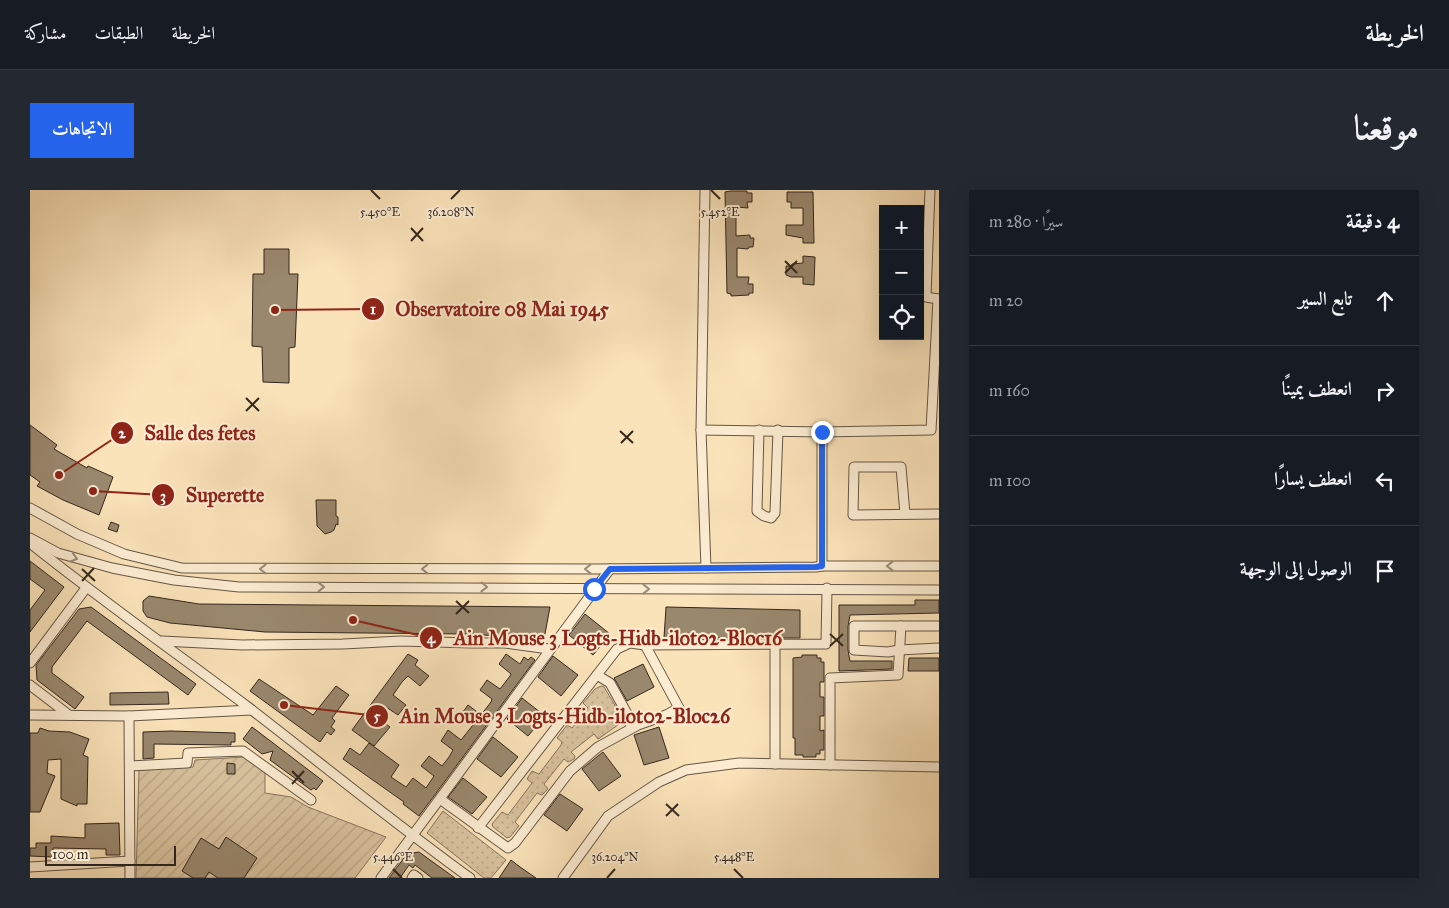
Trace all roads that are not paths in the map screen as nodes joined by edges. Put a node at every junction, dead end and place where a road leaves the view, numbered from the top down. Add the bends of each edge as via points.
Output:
1 (705, 190) edge
2 (930, 190) edge
3 (938, 298) edge
4 (701, 430) junction
5 (759, 430) junction
6 (778, 430) junction
7 (935, 430) edge
8 (822, 432) junction
9 (30, 508) edge
10 (905, 514) junction
11 (939, 514) edge
12 (30, 538) edge
13 (30, 543) edge
14 (822, 566) junction
15 (939, 566) edge
16 (706, 568) junction
17 (610, 569) junction
18 (86, 588) junction
19 (827, 588) junction
20 (594, 589) junction
21 (939, 590) edge
22 (901, 626) junction
23 (939, 626) edge
24 (161, 642) junction
25 (774, 644) junction
26 (645, 645) junction
27 (939, 648) edge
28 (549, 649) junction
29 (899, 650) junction
30 (30, 663) edge
31 (597, 675) junction
32 (30, 684) edge
33 (252, 710) junction
34 (30, 714) edge
35 (69, 715) junction
36 (130, 716) junction
37 (631, 728) junction
38 (775, 764) junction
39 (830, 765) junction
40 (130, 766) junction
41 (939, 767) edge
42 (440, 799) junction
43 (311, 800) dead end
44 (478, 828) junction
45 (412, 836) junction
46 (130, 862) junction
47 (30, 866) edge
48 (130, 878) edge
49 (380, 878) edge
50 (412, 878) edge
51 (418, 878) edge
52 (470, 878) edge
53 (563, 878) edge

1 - 4 street
2 - 3 street via 926,297
3 - 7 street
4 - 5 street
4 - 16 street
5 - 6 street
5 - 6 street via 757,511 771,518 776,513
6 - 8 street
7 - 8 street
8 - 14 street
17 -> 9 street via 182,568 124,554 77,534
10 - 10 street via 853,515 854,467 901,467
10 - 11 street
12 -> 20 street via 58,553 112,568 174,580 239,587
13 - 18 street
15 -> 14 street
14 - 16 street
16 - 17 street
17 - 20 street
18 - 24 street
18 - 30 street
20 -> 19 street
19 - 21 street
19 - 25 street via 826,644
20 - 28 street
22 - 23 street
22 - 29 street
22 - 29 street via 854,626 854,650
24 - 28 street via 242,645 401,641 506,643
24 - 33 street
25 - 26 street
25 - 38 street
26 - 31 street via 630,643 617,649
26 - 37 street via 679,708
27 - 29 street
28 - 42 street
29 - 39 street via 898,675 830,678
31 - 37 street via 610,683 630,719
31 - 44 street
32 - 35 street
33 - 36 street
33 - 45 street
34 - 35 street
35 - 36 street
36 - 40 street
37 - 44 street via 598,747 570,771 508,848
38 - 39 street
38 - 53 street via 739,763 686,770 659,782 608,816
39 - 41 street
40 - 43 street via 187,762 188,753 243,751
40 - 46 street
42 - 44 street
42 - 45 street
45 - 49 street
45 - 52 street
46 - 47 street
46 - 48 street
50 - 51 street via 414,875

